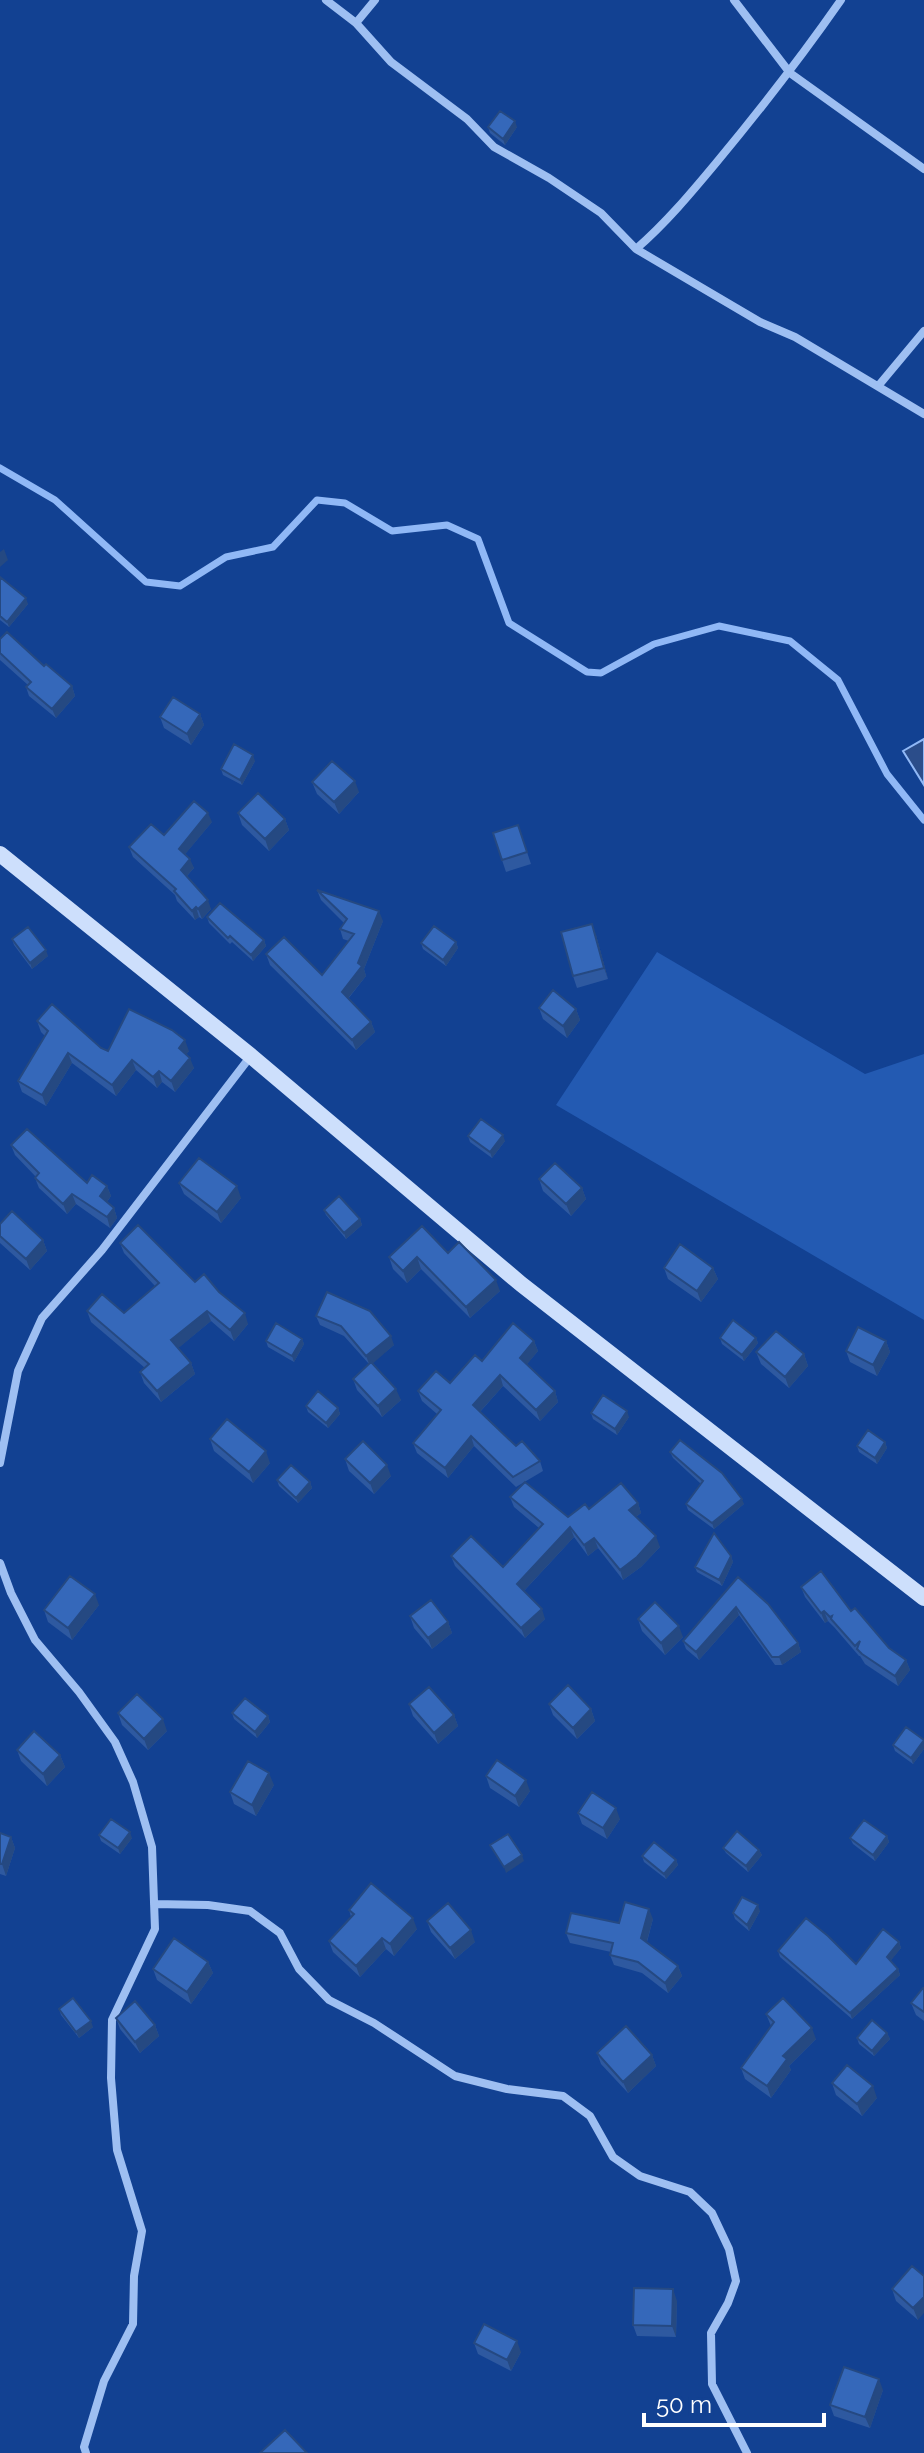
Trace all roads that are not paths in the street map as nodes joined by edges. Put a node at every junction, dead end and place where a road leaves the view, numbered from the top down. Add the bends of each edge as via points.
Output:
1 (326, 0) edge
2 (375, 0) edge
3 (734, 0) edge
4 (841, 0) edge
5 (356, 23) junction
6 (790, 73) junction
7 (924, 169) edge
8 (636, 249) junction
9 (924, 331) edge
10 (879, 385) junction
11 (924, 414) edge
12 (0, 854) edge
13 (251, 1056) junction
14 (0, 1463) edge
15 (0, 1563) edge
16 (924, 1598) edge
17 (154, 1904) junction
18 (86, 2453) edge
19 (747, 2453) edge

1 - 5 street
2 - 5 street
3 - 6 street
4 - 6 street
5 - 8 street via 391,62 467,119 494,147 601,213
6 - 7 street
6 - 8 street via 664,224
8 - 10 street
9 - 10 street
10 - 11 street
12 - 13 main road
13 - 14 street via 102,1250 42,1318 18,1371
13 - 16 main road via 533,1293
15 - 17 street via 35,1640 115,1742 152,1847
17 - 18 street via 155,1929 112,2020 117,2150 142,2231 133,2324 104,2381
17 - 19 street via 250,1911 280,1933 299,1969 329,2000 455,2076 563,2096 590,2116 613,2157 640,2176 690,2192 712,2213 729,2249 736,2281 711,2333 712,2384

